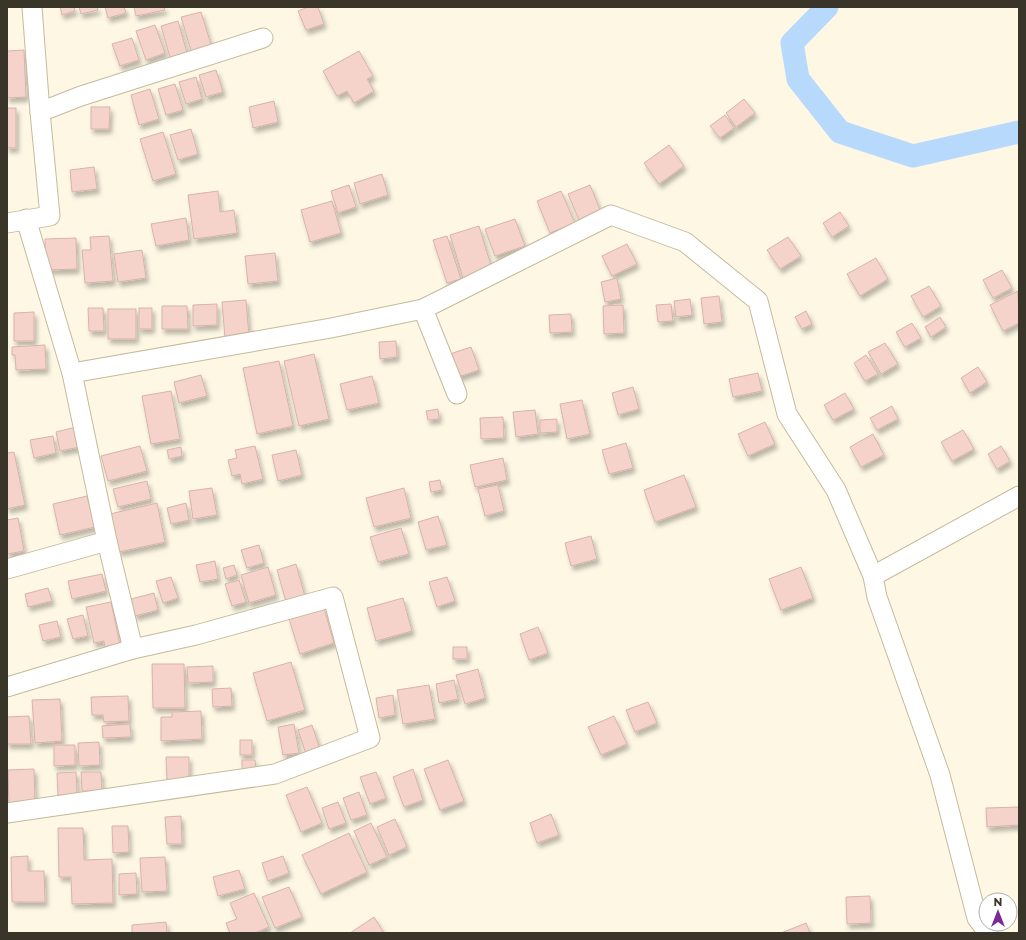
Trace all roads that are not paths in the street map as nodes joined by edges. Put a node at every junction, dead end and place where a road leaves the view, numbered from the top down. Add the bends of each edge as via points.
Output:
1 (32, 7) edge
2 (263, 38) dead end
3 (40, 112) junction
4 (26, 219) junction
5 (7, 223) edge
6 (423, 309) junction
7 (72, 373) junction
8 (457, 394) dead end
9 (1019, 496) edge
10 (107, 541) junction
11 (7, 569) edge
12 (873, 576) junction
13 (133, 649) junction
14 (7, 686) edge
15 (7, 813) edge
16 (988, 933) edge

1 - 3 street
2 - 3 street via 81,96
3 - 4 street via 50,216
4 - 5 street
4 - 7 street
6 - 7 street via 331,328
6 - 8 street
6 - 12 street via 611,215 685,242 758,301 787,414 836,490
7 - 10 street
9 - 12 street
10 - 11 street
10 - 13 street
12 - 16 street via 877,597 940,775 977,918
13 - 14 street
13 - 15 street via 196,635 333,597 370,738 275,774

